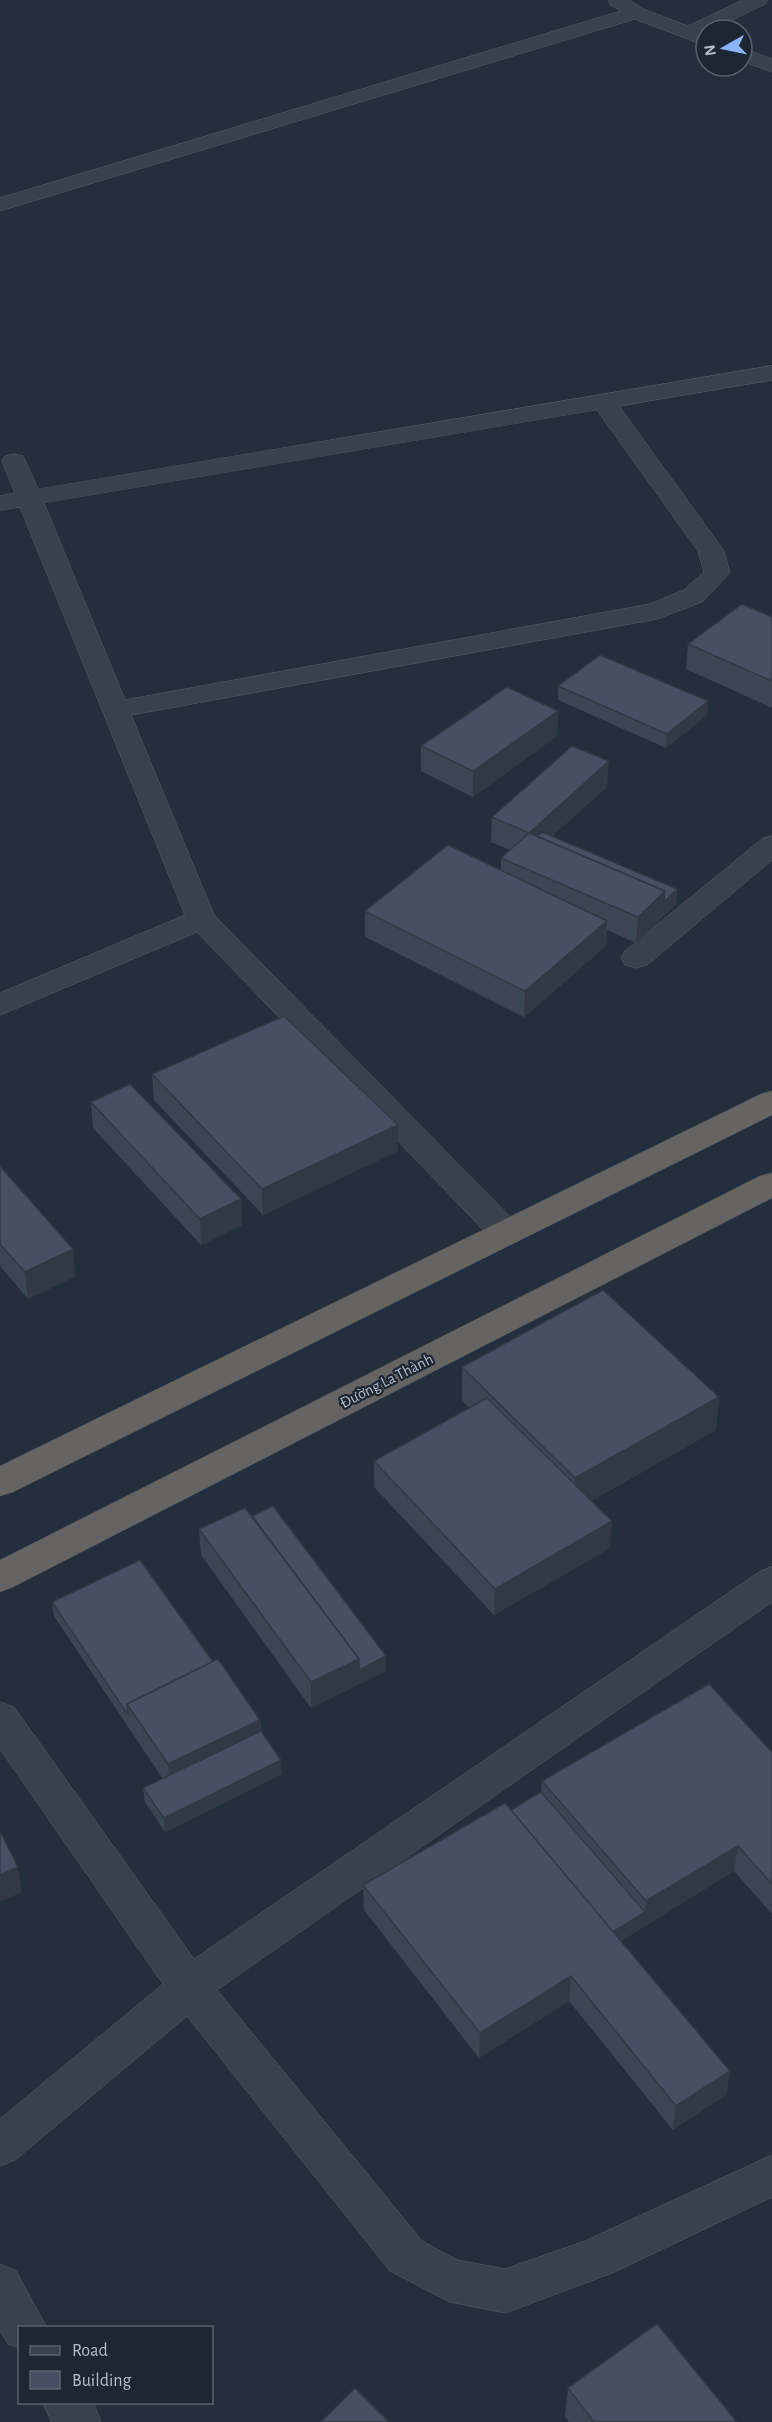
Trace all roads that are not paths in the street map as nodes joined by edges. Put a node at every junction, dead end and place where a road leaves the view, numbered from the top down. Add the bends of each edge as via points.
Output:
1 (616, 0) edge
2 (759, 0) edge
3 (636, 13) junction
4 (729, 18) edge
5 (694, 36) edge
6 (754, 59) edge
7 (772, 66) edge
8 (0, 205) edge
9 (772, 373) edge
10 (604, 402) junction
11 (14, 461) dead end
12 (29, 498) junction
13 (0, 503) edge
14 (115, 710) junction
15 (772, 845) edge
16 (201, 920) junction
17 (636, 958) dead end
18 (0, 1005) edge
19 (772, 1102) edge
20 (772, 1184) edge
21 (506, 1233) junction
22 (0, 1482) edge
23 (0, 1577) edge
24 (772, 1582) edge
25 (0, 1718) edge
26 (190, 1988) junction
27 (0, 2146) edge
28 (772, 2175) edge
29 (0, 2286) edge
30 (23, 2326) edge
31 (67, 2404) edge
32 (78, 2422) edge

1 - 3 street
2 - 4 street
3 - 5 street
3 - 8 street
6 - 7 street
9 - 10 street
10 - 12 street
10 - 14 street via 711,551 717,573 693,596 657,611
11 - 12 street
12 - 13 street
12 - 14 street
14 - 16 street
15 - 17 street
16 - 18 street
16 - 21 street
19 - 21 highway
20 - 23 highway, Đường La Thành
21 - 22 highway
24 - 26 street
25 - 26 street
26 - 27 street
26 - 28 street via 406,2256 450,2280 505,2291 596,2258
29 - 30 street
31 - 32 street

